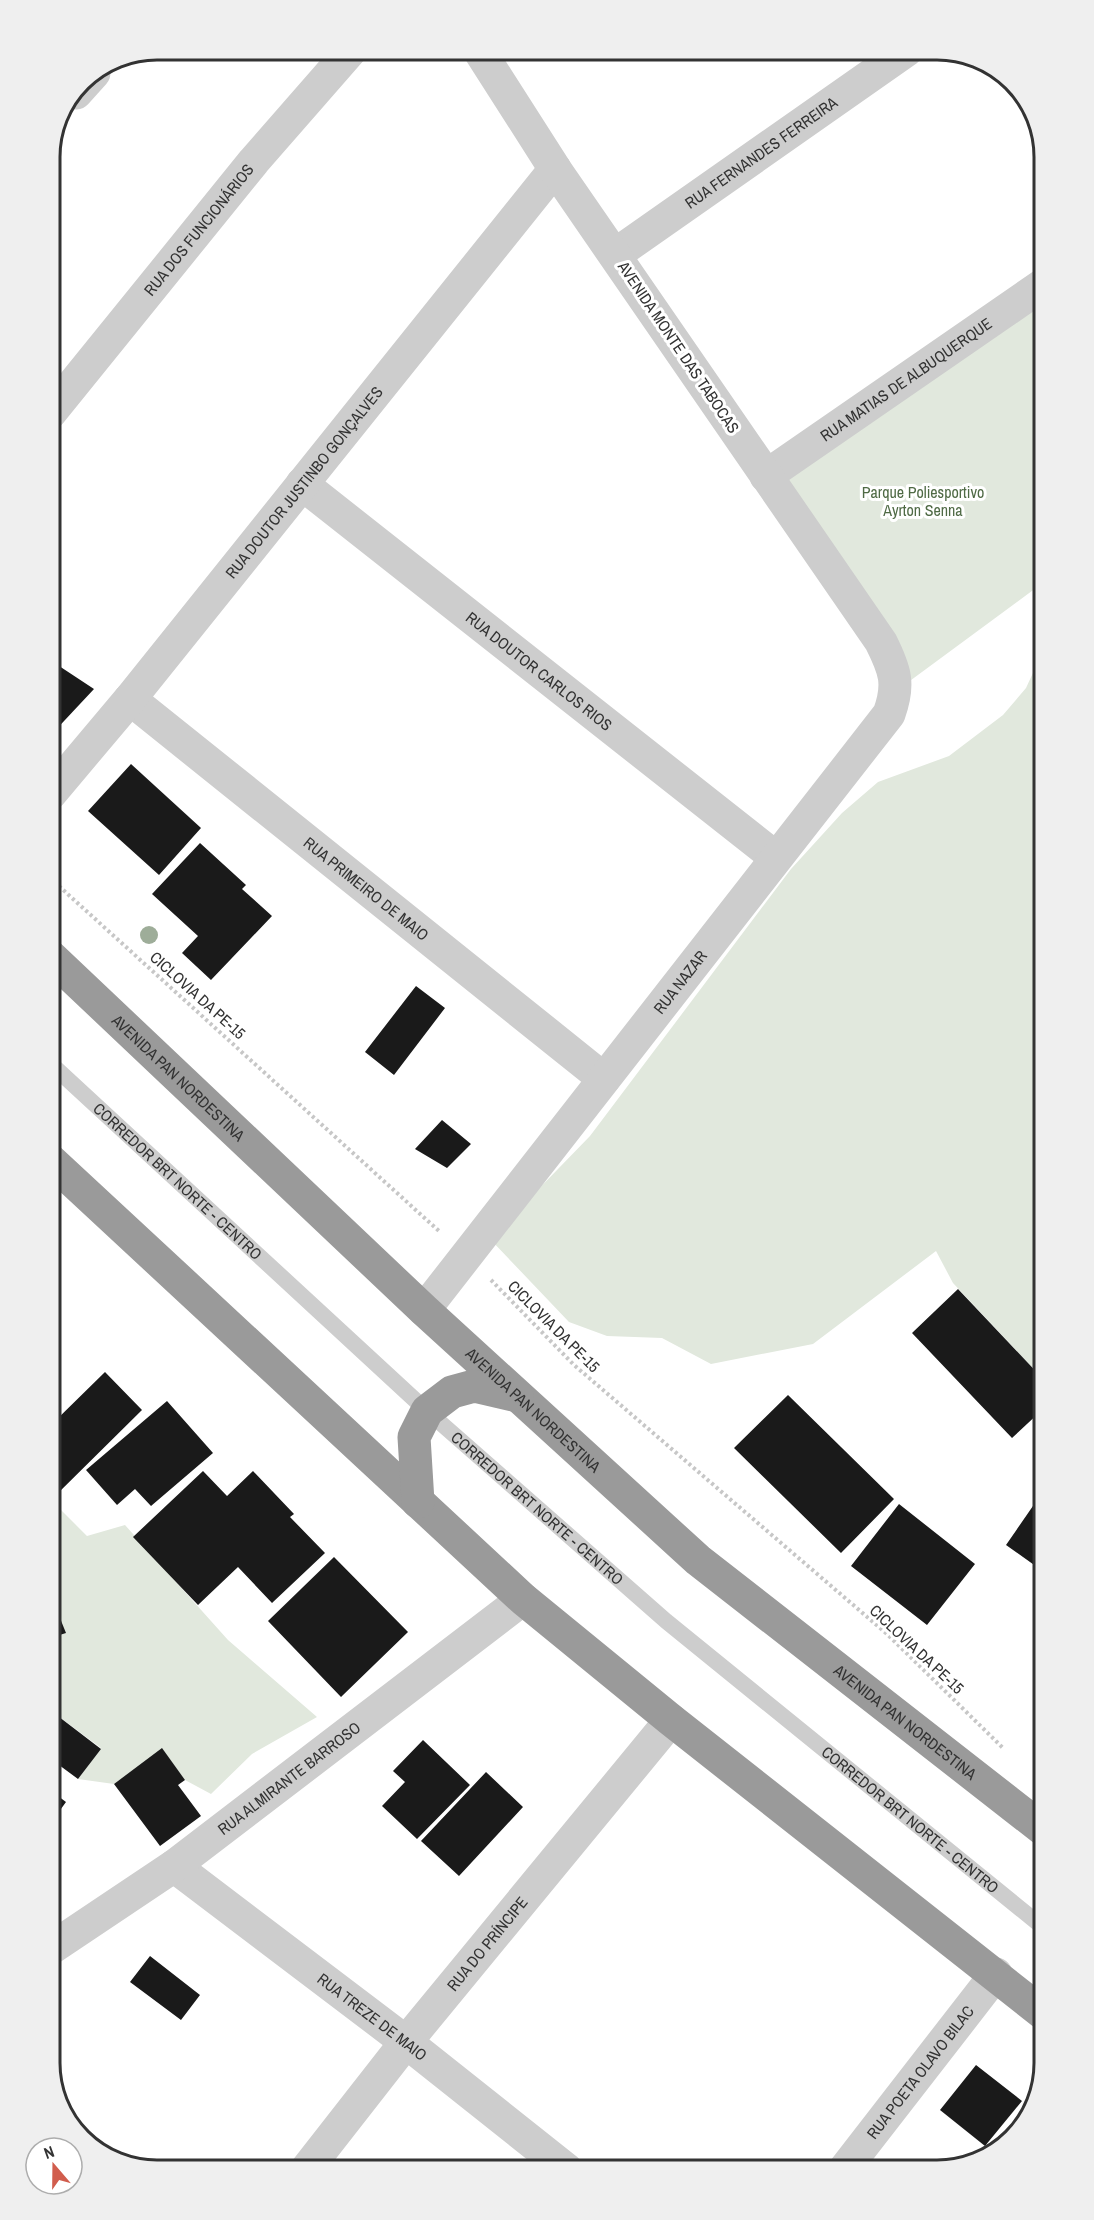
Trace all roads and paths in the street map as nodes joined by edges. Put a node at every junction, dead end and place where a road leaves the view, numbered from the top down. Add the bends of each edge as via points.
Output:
1 (342, 60) edge
2 (485, 60) edge
3 (893, 60) edge
4 (555, 169) junction
5 (616, 254) junction
6 (1034, 291) edge
7 (60, 401) edge
8 (766, 476) junction
9 (302, 484) junction
10 (881, 642) joint
11 (130, 699) junction
12 (60, 782) edge
13 (775, 857) junction
14 (60, 887) edge
15 (60, 965) edge
16 (60, 1073) edge
17 (603, 1079) junction
18 (60, 1169) edge
19 (465, 1254) junction
20 (424, 1310) junction
21 (519, 1396) junction
22 (427, 1411) junction
23 (418, 1502) junction
24 (523, 1599) junction
25 (671, 1720) junction
26 (1011, 1756) dead end
27 (1034, 1822) edge
28 (174, 1866) junction
29 (1034, 1920) edge
30 (60, 1942) edge
31 (996, 1974) junction
32 (1034, 2006) edge
33 (406, 2042) junction
34 (314, 2160) edge
35 (554, 2160) edge
36 (852, 2160) edge

1 - 7 street, RUA DOS FUNCIONÁRIOS via 254,161
2 - 4 street, AVENIDA MONTE DAS TABOCAS
3 - 5 street, RUA FERNANDES FERREIRA
4 - 5 street, AVENIDA MONTE DAS TABOCAS
4 - 9 street, RUA DOUTOR JUSTINBO GONÇALVES
5 - 8 street, AVENIDA MONTE DAS TABOCAS
6 - 8 street, RUA MATIAS DE ALBUQUERQUE
8 - 10 street, AVENIDA MONTE DAS TABOCAS
9 - 11 street, RUA DOUTOR JUSTINBO GONÇALVES
9 - 13 street, RUA DOUTOR CARLOS RIOS
10 - 13 street, RUA NAZAR via 894,668 896,694 890,714
11 - 12 street, RUA DOUTOR JUSTINBO GONÇALVES
11 - 17 street, RUA PRIMEIRO DE MAIO
13 - 17 street, RUA NAZAR
14 - 19 path, CICLOVIA DA PE-15
15 - 20 highway, AVENIDA PAN NORDESTINA
16 - 22 lane, CORREDOR BRT NORTE - CENTRO
17 - 19 street, RUA NAZAR
18 - 23 highway
19 - 20 street, RUA NAZAR
19 - 26 path, CICLOVIA DA PE-15 via 574,1365 887,1634
20 - 21 highway, AVENIDA PAN NORDESTINA
21 - 22 highway via 474,1386 452,1392
21 - 27 highway, AVENIDA PAN NORDESTINA via 698,1560
22 - 23 highway via 414,1437
22 - 29 lane, CORREDOR BRT NORTE - CENTRO via 666,1621
23 - 24 highway
24 - 25 highway
24 - 28 street, RUA ALMIRANTE BARROSO
25 - 31 highway
25 - 33 street, RUA DO PRÍNCIPE
28 - 30 street, RUA ALMIRANTE BARROSO
28 - 33 street, RUA TREZE DE MAIO
31 - 32 highway
31 - 36 street, RUA POETA OLAVO BILAC
33 - 34 street, RUA DO PRÍNCIPE
33 - 35 street, RUA TREZE DE MAIO

